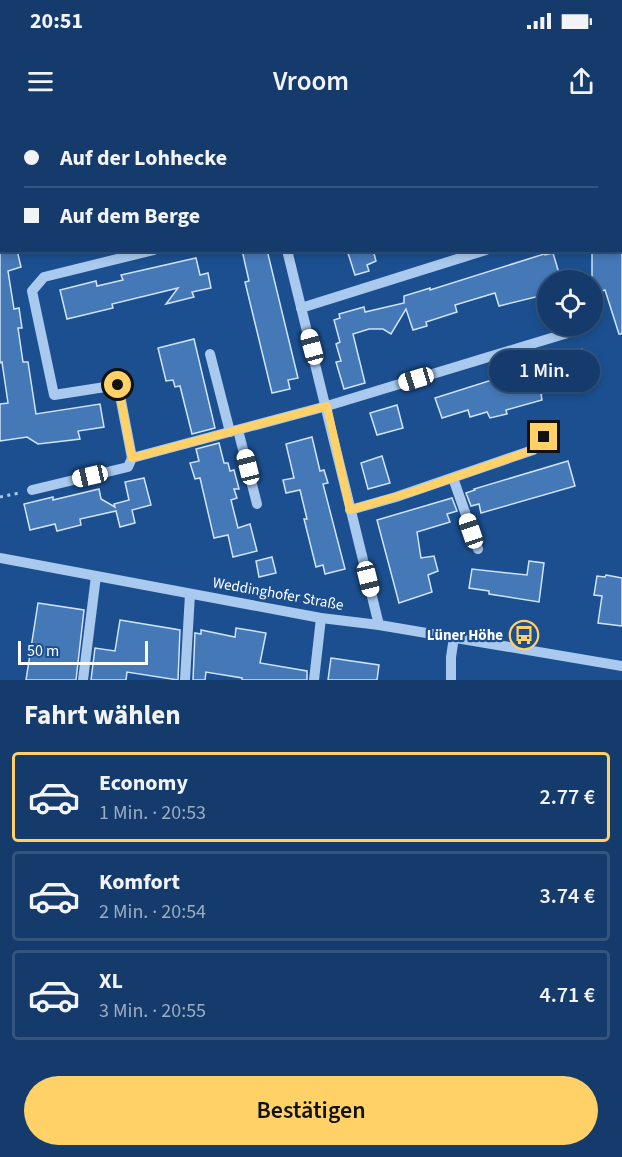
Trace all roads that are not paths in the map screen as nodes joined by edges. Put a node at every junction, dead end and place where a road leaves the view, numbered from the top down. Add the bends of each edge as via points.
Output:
1 (146, 252) edge
2 (287, 252) edge
3 (480, 252) edge
4 (301, 308) junction
5 (558, 336) edge
6 (210, 354) dead end
7 (327, 406) junction
8 (234, 431) junction
9 (544, 437) dead end
10 (132, 458) junction
11 (453, 478) junction
12 (32, 490) road end
13 (257, 504) dead end
14 (350, 510) junction
15 (478, 549) dead end
16 (0, 558) edge
17 (96, 576) junction
18 (190, 594) junction
19 (321, 618) junction
20 (379, 625) junction
21 (454, 637) junction
22 (622, 666) edge
23 (83, 680) edge
24 (185, 680) edge
25 (315, 680) edge
26 (452, 680) edge

1 - 10 street via 44,277 32,291 54,395 118,385
2 - 4 street
3 - 4 street
4 - 7 street
5 - 7 street
6 - 8 street
7 - 8 street
7 - 14 street
8 - 10 street
8 - 13 street
9 - 11 street via 533,450
10 - 12 street via 128,467
11 - 14 street
11 - 15 street
14 - 20 street
16 - 17 street, Weddinghofer Straße
17 - 18 street, Weddinghofer Straße
17 - 23 street
18 - 19 street, Weddinghofer Straße
18 - 24 street
19 - 20 street, Weddinghofer Straße
19 - 25 street
20 - 21 street, Weddinghofer Straße
21 - 22 street, Weddinghofer Straße
21 - 26 street

